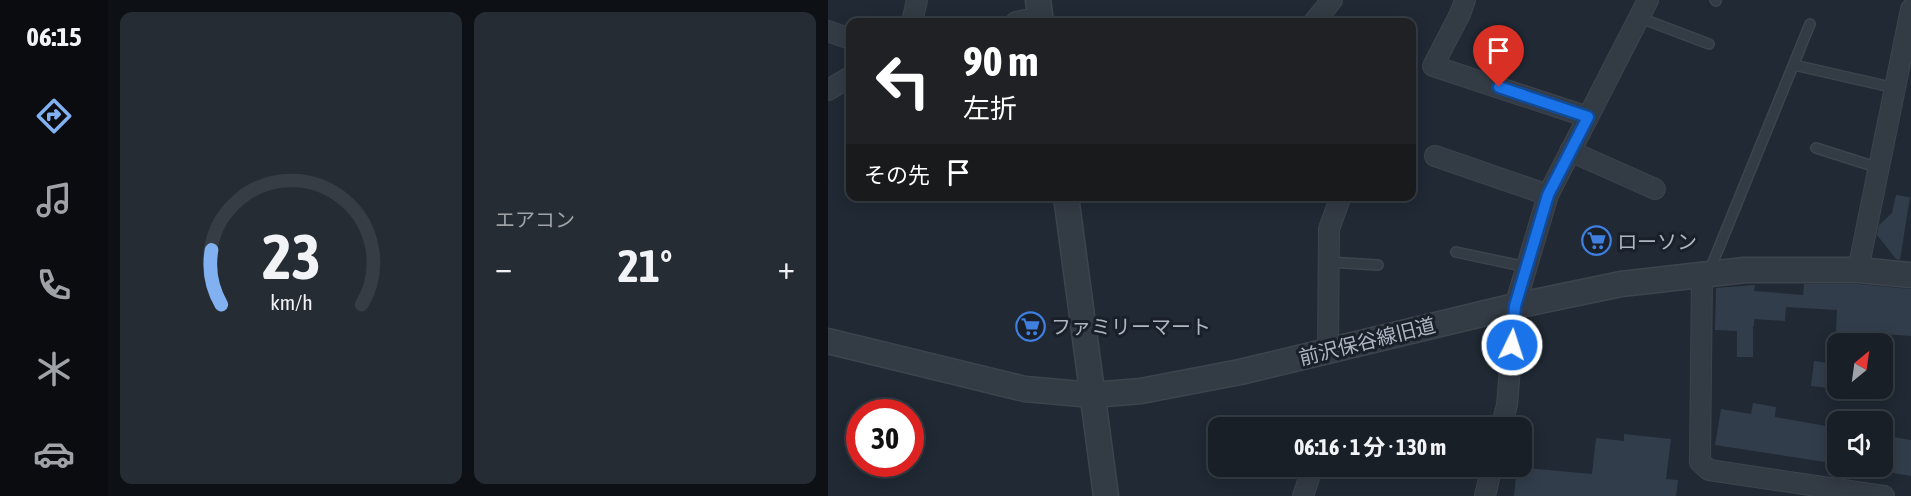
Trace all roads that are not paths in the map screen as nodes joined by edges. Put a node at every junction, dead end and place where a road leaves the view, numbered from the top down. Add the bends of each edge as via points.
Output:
1 (917, 0) edge
2 (1332, 0) edge
3 (1465, 0) edge
4 (1643, 9) edge
5 (1911, 9) edge
6 (913, 18) edge
7 (1317, 18) edge
8 (1810, 24) dead end
9 (828, 31) edge
10 (846, 38) edge
11 (1709, 44) dead end
12 (1794, 64) junction
13 (846, 79) edge
14 (1895, 88) junction
15 (828, 90) edge
16 (1588, 117) junction
17 (1816, 148) dead end
18 (1570, 151) junction
19 (1435, 156) dead end
20 (1879, 168) junction
21 (1655, 189) dead end
22 (1548, 195) junction
23 (1067, 201) edge
24 (1339, 201) edge
25 (1456, 252) dead end
26 (1328, 262) junction
27 (1378, 265) dead end
28 (1526, 267) junction
29 (1858, 270) junction
30 (1706, 274) junction
31 (1911, 275) edge
32 (1515, 306) junction
33 (828, 341) edge
34 (1328, 351) junction
35 (1093, 395) junction
36 (1504, 417) edge
37 (1309, 477) edge
38 (1489, 477) edge
39 (1829, 492) edge
40 (1106, 496) edge
41 (1303, 496) edge
42 (1485, 496) edge
43 (1884, 496) edge

1 - 6 street
2 - 7 street
3 - 16 street via 1433,66
4 - 11 lane
4 - 16 street
5 - 14 street
8 - 12 lane
9 - 10 street
12 - 14 lane
12 - 30 lane
13 - 15 street
14 - 20 street
16 - 18 street
17 - 20 lane
18 - 21 street
18 - 22 street
19 - 22 street
20 - 29 street
22 - 28 street
23 - 35 street
24 - 26 street via 1329,229
25 - 28 lane
26 - 27 lane
26 - 34 street
28 - 32 street
29 - 30 street, 前沢保谷線旧道
29 - 31 street, 前沢保谷線旧道
30 - 32 street, 前沢保谷線旧道 via 1621,284
30 - 39 street via 1700,462 1709,470
32 - 34 street, 前沢保谷線旧道
32 - 36 street
33 - 35 street, 前沢保谷線旧道 via 1025,388
34 - 35 street, 前沢保谷線旧道 via 1141,391
35 - 40 street
37 - 41 street
38 - 42 street
39 - 43 street

